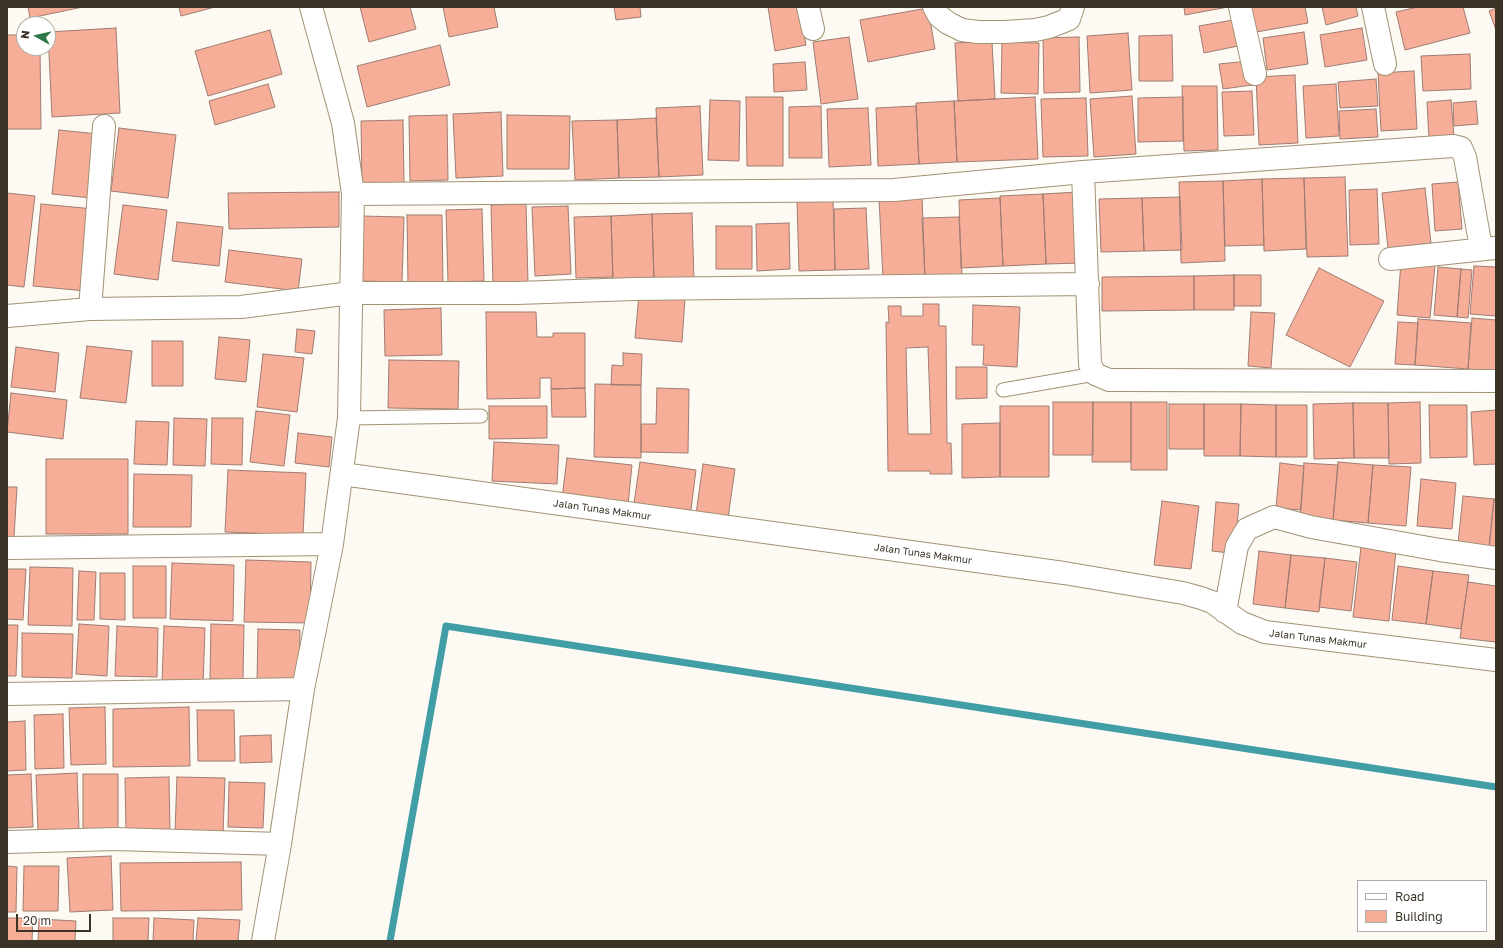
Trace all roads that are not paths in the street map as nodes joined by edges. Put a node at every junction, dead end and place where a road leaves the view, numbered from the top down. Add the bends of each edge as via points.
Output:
1 (310, 7) edge
2 (808, 7) edge
3 (934, 7) edge
4 (1073, 7) edge
5 (1240, 7) edge
6 (1373, 7) edge
7 (812, 29) dead end
8 (1385, 64) dead end
9 (1255, 74) dead end
10 (104, 126) dead end
11 (1083, 172) junction
12 (353, 194) junction
13 (1489, 248) edge
14 (1390, 259) dead end
15 (1088, 284) junction
16 (351, 293) junction
17 (90, 309) junction
18 (7, 316) edge
19 (1095, 374) junction
20 (1496, 381) edge
21 (1003, 390) dead end
22 (481, 416) dead end
23 (349, 418) junction
24 (342, 474) junction
25 (332, 544) junction
26 (7, 548) edge
27 (1496, 558) edge
28 (1225, 612) junction
29 (1496, 660) edge
30 (303, 689) junction
31 (7, 694) edge
32 (7, 842) edge
33 (280, 844) junction
34 (263, 941) edge

1 - 12 street via 342,123
2 - 7 street
3 - 4 street via 939,16 948,23 962,30 978,32 1049,27 1069,19
5 - 9 street
6 - 8 street
10 - 17 street
11 - 12 street via 894,190
11 - 13 street via 1453,146 1460,148 1465,157
11 - 15 street
12 - 16 street
13 - 14 street
15 - 16 street via 634,289 517,293
15 - 19 street via 1090,364
16 - 17 street via 241,307
16 - 23 street
17 - 18 street
19 - 20 street via 1109,380
19 - 21 lane
22 - 23 lane
23 - 24 street
24 - 25 street
24 - 28 street, Jalan Tunas Makmur via 1064,573 1183,593 1206,600
25 - 26 street
25 - 30 street
27 - 28 street via 1311,527 1274,517 1248,529 1237,546
28 - 29 street, Jalan Tunas Makmur via 1242,623 1265,632
30 - 31 street
30 - 33 street
32 - 33 street via 114,839
33 - 34 street

